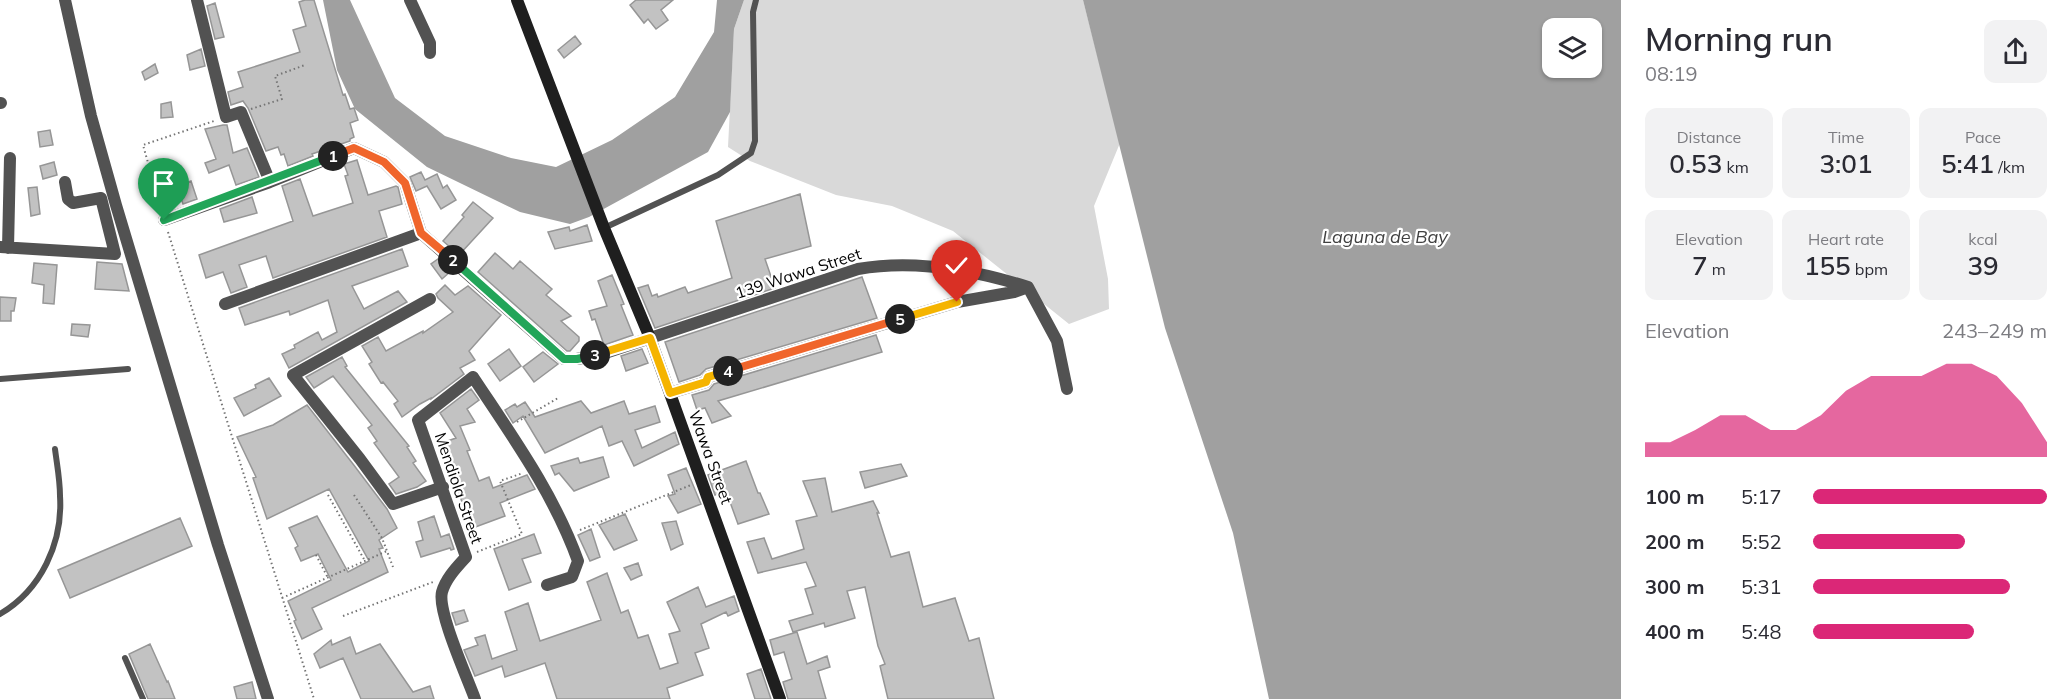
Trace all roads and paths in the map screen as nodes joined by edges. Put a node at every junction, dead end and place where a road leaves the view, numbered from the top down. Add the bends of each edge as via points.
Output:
1 (65, 0) edge
2 (197, 0) edge
3 (410, 0) edge
4 (517, 0) edge
5 (756, 0) edge
6 (430, 53) dead end
7 (305, 65) dead end
8 (241, 112) junction
9 (226, 117) junction
10 (10, 158) dead end
11 (65, 182) dead end
12 (270, 182) junction
13 (164, 220) junction
14 (603, 223) junction
15 (421, 233) junction
16 (4, 248) edge
17 (1028, 287) junction
18 (430, 299) dead end
19 (225, 304) dead end
20 (650, 338) junction
21 (128, 369) dead end
22 (0, 379) edge
23 (1067, 389) dead end
24 (670, 393) junction
25 (558, 398) dead end
26 (507, 428) junction
27 (55, 449) dead end
28 (534, 469) junction
29 (702, 481) junction
30 (443, 487) junction
31 (328, 495) dead end
32 (354, 495) dead end
33 (569, 535) junction
34 (387, 551) junction
35 (316, 555) dead end
36 (466, 557) junction
37 (365, 561) junction
38 (393, 567) dead end
39 (450, 575) junction
40 (328, 578) junction
41 (547, 585) dead end
42 (282, 598) junction
43 (0, 614) edge
44 (343, 616) dead end
45 (125, 658) dead end
46 (143, 699) edge
47 (268, 699) edge
48 (314, 699) edge
49 (475, 699) edge
50 (780, 699) edge

1 - 47 street via 116,205
2 - 9 street
3 - 6 street via 430,43
4 - 14 main road, Wawa Street
5 - 14 lane via 751,153 718,175
7 - 8 path via 275,76 282,99
8 - 9 street
8 - 12 street
9 - 13 path via 144,145
10 - 16 street
11 - 16 street via 68,199 73,203 101,198 115,254
12 - 13 street
12 - 15 street via 354,148 384,162 405,183
13 - 42 path
14 - 20 main road, Wawa Street
15 - 19 street
15 - 20 street, 139 Wawa Street via 564,359 602,354
17 - 20 street, 139 Wawa Street via 988,274 885,264 858,269
17 - 23 street via 1057,341
17 - 24 street via 957,302 872,327 708,377 706,382
18 - 30 street via 293,375 393,504
20 - 24 main road, Wawa Street
21 - 22 lane
24 - 29 main road, Wawa Street
25 - 26 path
26 - 28 street, Mendiola Street
26 - 30 street, Mendiola Street via 472,377 418,420
27 - 43 lane via 61,496 57,539 37,582
28 - 33 street, Mendiola Street
28 - 36 path via 500,481 522,534
29 - 33 path
29 - 50 main road, Wawa Street
30 - 36 street, Mendiola Street
31 - 37 path
32 - 34 path
33 - 41 street, Mendiola Street via 578,561 572,577
34 - 37 path
34 - 38 path
35 - 40 path
36 - 39 street, Mendiola Street
37 - 40 path
39 - 44 path
39 - 49 street, Mendiola Street via 442,593 445,616
40 - 42 path
42 - 48 path
45 - 46 lane

